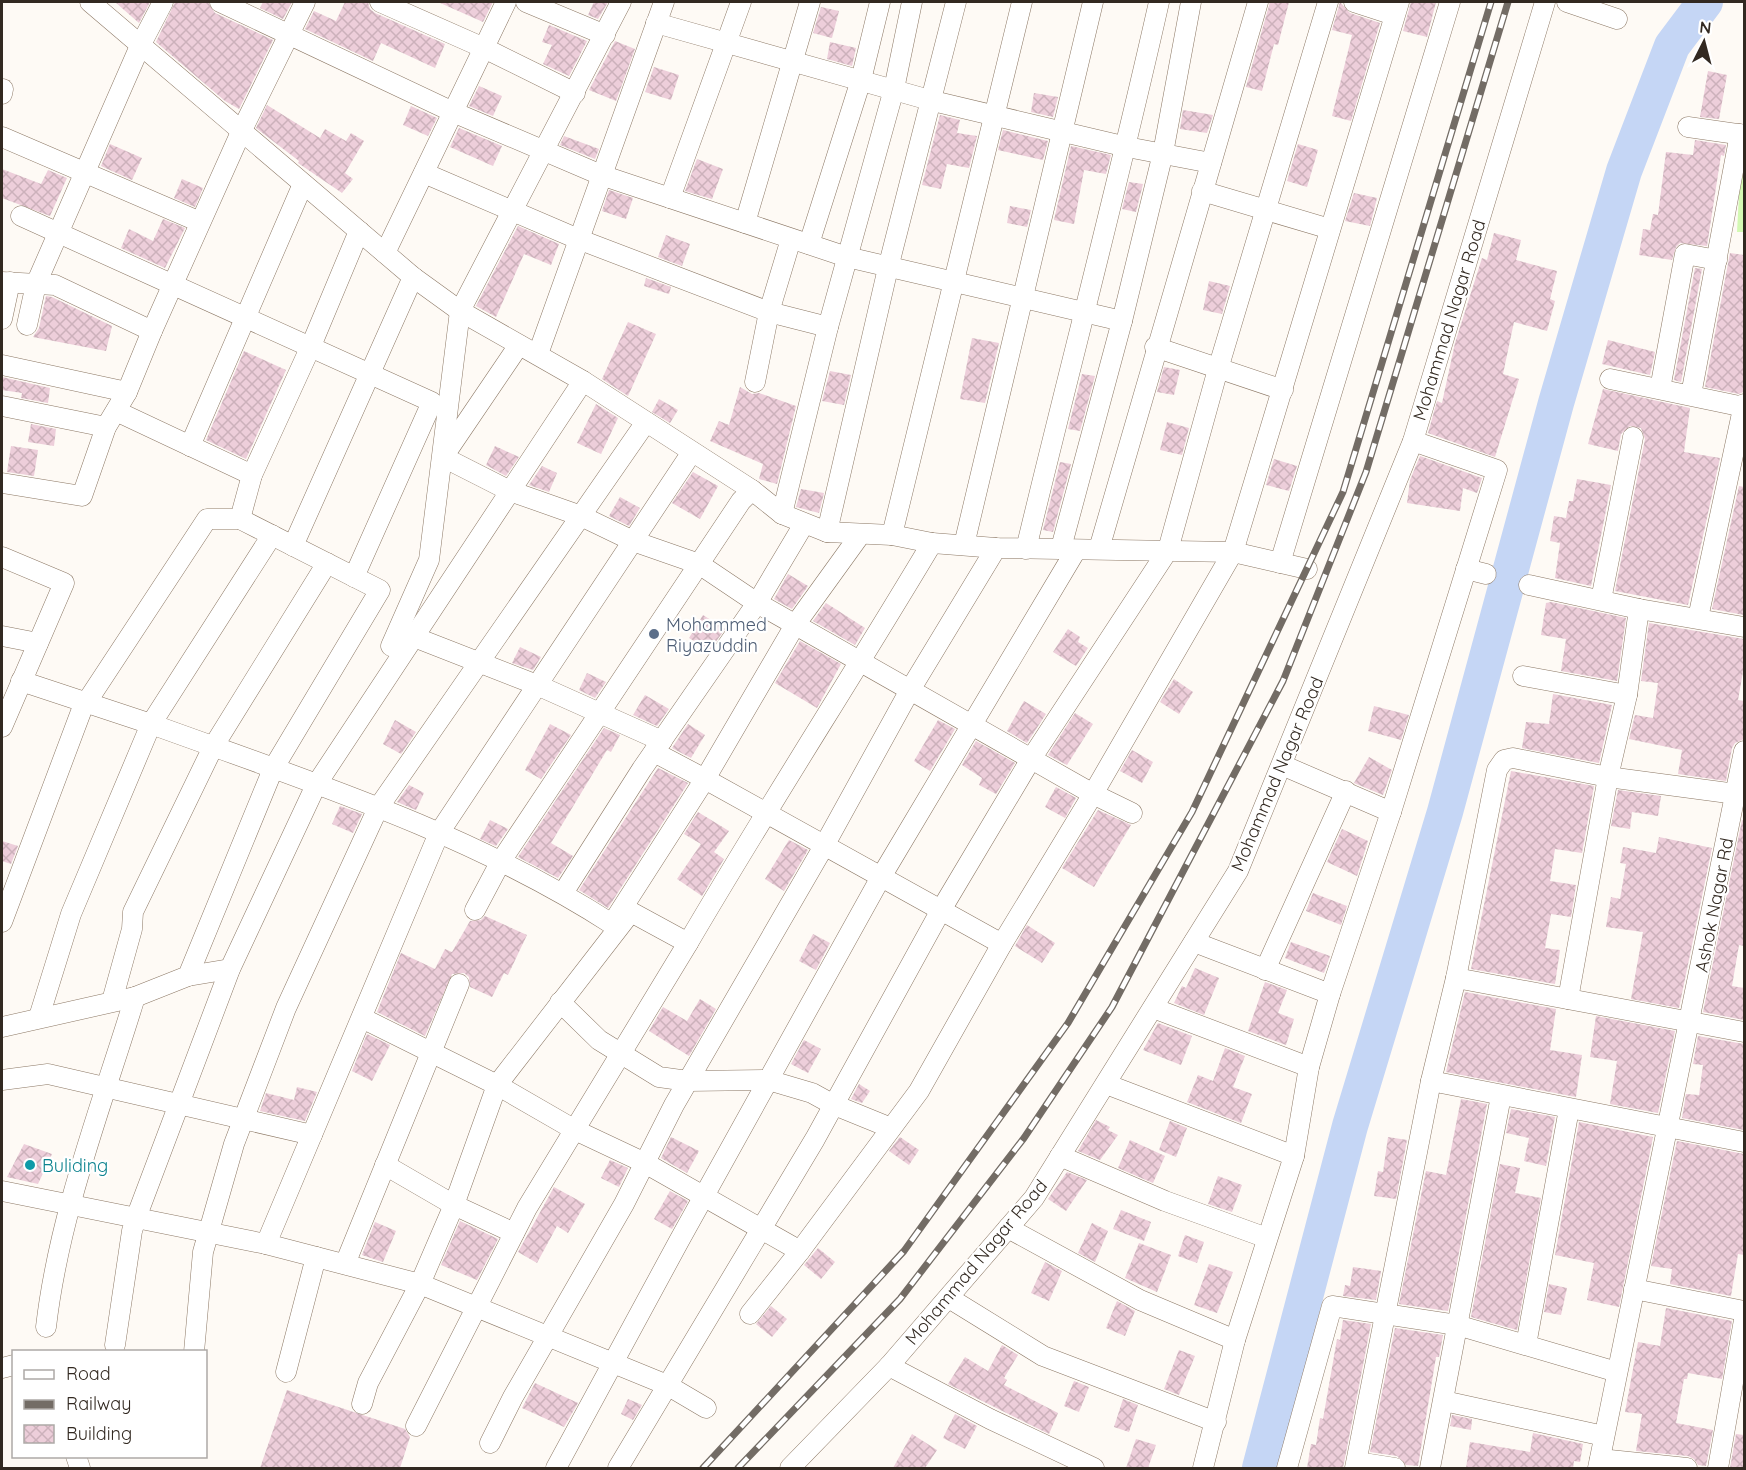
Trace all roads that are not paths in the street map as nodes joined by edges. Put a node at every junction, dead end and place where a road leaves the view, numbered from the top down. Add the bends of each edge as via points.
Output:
1 (90, 2) edge
2 (163, 2) edge
3 (220, 2) edge
4 (305, 2) edge
5 (380, 2) edge
6 (506, 2) edge
7 (526, 2) edge
8 (621, 2) edge
9 (664, 2) edge
10 (741, 2) edge
11 (810, 2) edge
12 (880, 2) edge
13 (912, 2) edge
14 (956, 2) edge
15 (1022, 2) edge
16 (1093, 2) edge
17 (1159, 2) edge
18 (1191, 2) edge
19 (1258, 2) edge
20 (1328, 2) edge
21 (1354, 2) edge
22 (1450, 2) edge
23 (1545, 2) edge
24 (1567, 2) edge
25 (1396, 8) edge
26 (1617, 19) dead end
27 (656, 22) junction
28 (289, 34) junction
29 (605, 35) junction
30 (727, 42) junction
31 (140, 46) junction
32 (484, 48) junction
33 (793, 61) junction
34 (861, 80) junction
35 (894, 89) junction
36 (575, 93) junction
37 (933, 101) junction
38 (453, 112) junction
39 (995, 114) junction
40 (1688, 127) dead end
41 (241, 132) junction
42 (1064, 133) junction
43 (1742, 134) edge
44 (2, 137) edge
45 (1127, 147) junction
46 (543, 151) junction
47 (1163, 153) junction
48 (1211, 162) junction
49 (83, 173) junction
50 (424, 173) junction
51 (601, 175) junction
52 (303, 184) junction
53 (1202, 191) junction
54 (670, 198) junction
55 (511, 211) junction
56 (1266, 212) junction
57 (21, 216) dead end
58 (200, 222) junction
59 (745, 223) junction
60 (1330, 229) junction
61 (359, 231) junction
62 (59, 232) junction
63 (578, 239) junction
64 (800, 242) junction
65 (385, 253) junction
66 (847, 257) junction
67 (1717, 260) junction
68 (888, 268) junction
69 (413, 277) junction
70 (6, 282) edge
71 (955, 283) junction
72 (36, 284) junction
73 (174, 285) junction
74 (1022, 298) junction
75 (460, 310) junction
76 (769, 312) junction
77 (1083, 312) junction
78 (244, 316) junction
79 (2, 319) edge
80 (1122, 321) junction
81 (27, 325) dead end
82 (828, 327) junction
83 (152, 331) junction
84 (519, 345) junction
85 (311, 346) junction
86 (1155, 347) junction
87 (538, 354) junction
88 (2, 364) edge
89 (1218, 369) junction
90 (371, 374) junction
91 (1610, 379) dead end
92 (583, 381) junction
93 (755, 382) dead end
94 (1660, 389) junction
95 (1283, 390) junction
96 (127, 392) junction
97 (1691, 395) junction
98 (1744, 405) edge
99 (2, 406) edge
100 (111, 419) junction
101 (646, 422) junction
102 (1634, 437) dead end
103 (1413, 441) junction
104 (190, 446) junction
105 (692, 452) junction
106 (443, 457) junction
107 (252, 475) junction
108 (2, 483) edge
109 (752, 490) junction
110 (510, 491) junction
111 (782, 514) junction
112 (581, 516) junction
113 (240, 519) junction
114 (804, 524) junction
115 (827, 532) junction
116 (272, 535) junction
117 (860, 535) junction
118 (892, 536) junction
119 (633, 542) junction
120 (932, 543) junction
121 (964, 545) junction
122 (293, 546) junction
123 (996, 548) junction
124 (1026, 549) junction
125 (1068, 549) junction
126 (1099, 549) junction
127 (1168, 550) junction
128 (1233, 552) junction
129 (2, 557) edge
130 (327, 563) junction
131 (1280, 563) junction
132 (699, 564) junction
133 (1466, 569) junction
134 (1307, 570) dead end
135 (1486, 574) dead end
136 (354, 577) junction
137 (1529, 585) dead end
138 (1601, 600) junction
139 (757, 603) junction
140 (1638, 609) junction
141 (1698, 618) junction
142 (795, 625) junction
143 (1744, 627) edge
144 (2, 636) edge
145 (414, 637) junction
146 (38, 643) junction
147 (391, 646) dead end
148 (479, 662) junction
149 (861, 662) junction
150 (1523, 676) dead end
151 (21, 681) junction
152 (537, 685) junction
153 (910, 690) junction
154 (1627, 695) junction
155 (7, 701) edge
156 (87, 703) junction
157 (600, 712) junction
158 (151, 724) junction
159 (972, 725) junction
160 (2, 727) edge
161 (658, 746) junction
162 (213, 747) junction
163 (1744, 751) edge
164 (1031, 759) junction
165 (1282, 765) junction
166 (273, 769) junction
167 (1608, 777) junction
168 (705, 779) junction
169 (316, 785) junction
170 (1346, 791) junction
171 (1093, 794) junction
172 (1736, 794) junction
173 (378, 808) junction
174 (765, 812) junction
175 (1391, 812) junction
176 (1132, 813) dead end
177 (439, 833) junction
178 (825, 846) junction
179 (501, 861) junction
180 (881, 877) junction
181 (563, 892) junction
182 (476, 910) dead end
183 (941, 910) junction
184 (631, 912) junction
185 (2, 922) edge
186 (612, 924) junction
187 (1194, 942) junction
188 (688, 943) junction
189 (1002, 944) junction
190 (230, 969) junction
191 (1265, 970) junction
192 (188, 976) junction
193 (1456, 978) junction
194 (459, 984) dead end
195 (1330, 994) junction
196 (135, 997) junction
197 (1568, 999) junction
198 (112, 1001) junction
199 (560, 1002) junction
200 (1153, 1008) junction
201 (39, 1017) junction
202 (362, 1018) junction
203 (1690, 1023) junction
204 (2, 1027) edge
205 (1744, 1032) edge
206 (431, 1053) junction
207 (621, 1053) junction
208 (1310, 1067) junction
209 (2, 1080) edge
210 (768, 1080) junction
211 (1431, 1081) junction
212 (688, 1082) junction
213 (1106, 1084) junction
214 (497, 1085) junction
215 (107, 1087) junction
216 (1501, 1096) junction
217 (832, 1104) junction
218 (177, 1105) junction
219 (1569, 1109) junction
220 (243, 1119) junction
221 (891, 1128) junction
222 (1669, 1128) junction
223 (575, 1130) junction
224 (312, 1136) junction
225 (1744, 1142) edge
226 (1060, 1156) junction
227 (1294, 1156) junction
228 (645, 1162) junction
229 (385, 1165) junction
230 (2, 1191) edge
231 (704, 1196) junction
232 (71, 1205) junction
233 (454, 1205) junction
234 (136, 1218) junction
235 (760, 1228) junction
236 (1008, 1228) junction
237 (208, 1233) junction
238 (514, 1233) junction
239 (1267, 1238) junction
240 (266, 1244) junction
241 (800, 1251) junction
242 (316, 1257) junction
243 (345, 1264) junction
244 (420, 1284) junction
245 (1634, 1288) junction
246 (949, 1298) junction
247 (477, 1307) junction
248 (1744, 1311) edge
249 (750, 1314) dead end
250 (1385, 1314) junction
251 (1744, 1320) edge
252 (1457, 1325) junction
253 (46, 1327) dead end
254 (548, 1336) junction
255 (1235, 1340) junction
256 (115, 1345) dead end
257 (1526, 1345) junction
258 (194, 1350) edge
259 (613, 1363) junction
260 (889, 1366) junction
261 (285, 1372) dead end
262 (1617, 1372) junction
263 (667, 1385) junction
264 (1444, 1401) junction
265 (362, 1404) dead end
266 (706, 1408) dead end
267 (1216, 1422) junction
268 (416, 1426) dead end
269 (1604, 1436) junction
270 (490, 1443) dead end
271 (1599, 1464) edge
272 (1356, 1465) edge
273 (797, 1467) edge
274 (556, 1468) edge
275 (618, 1468) edge
276 (1094, 1468) edge
277 (1203, 1468) edge
278 (1287, 1468) edge
279 (1395, 1468) edge
280 (1430, 1468) edge
281 (1687, 1468) edge
282 (1719, 1468) edge

1 - 31 street
2 - 31 street
3 - 28 street
4 - 28 street
5 - 32 street
6 - 32 street
7 - 29 street
8 - 29 street
9 - 27 street
10 - 30 street
11 - 33 street
12 - 34 street
13 - 35 street
14 - 37 street
15 - 39 street
16 - 42 street
17 - 45 street
18 - 47 street
19 - 48 street
20 - 56 street
21 - 25 street
22 - 131 street
23 - 103 street, Mohammad Nagar Road
24 - 26 street
25 - 60 street
27 - 30 street
27 - 51 street
28 - 38 street
28 - 41 street
29 - 36 street
30 - 33 street
30 - 54 street
31 - 41 street
31 - 49 street
32 - 36 street
32 - 38 street
33 - 34 street
33 - 59 street
34 - 35 street
34 - 64 street
35 - 37 street
35 - 66 street
36 - 46 street
37 - 39 street
37 - 68 street
38 - 46 street
38 - 50 street
39 - 42 street
39 - 71 street
40 - 43 street
41 - 52 street
41 - 58 street
42 - 45 street
42 - 74 street
43 - 67 street
44 - 49 street
45 - 47 street
45 - 77 street
46 - 51 street
46 - 55 street
47 - 48 street
47 - 80 street
48 - 53 street
49 - 58 street
49 - 62 street
50 - 55 street
50 - 65 street
51 - 54 street
51 - 63 street
52 - 61 street
52 - 78 street
53 - 56 street
53 - 86 street
54 - 59 street
55 - 63 street
55 - 75 street
56 - 60 street
56 - 89 street
57 - 62 street
58 - 73 street
59 - 64 street
60 - 95 street
61 - 65 street
61 - 85 street
62 - 72 street
62 - 73 street
63 - 76 street
63 - 87 street
64 - 66 street
64 - 76 street
65 - 69 street
66 - 68 street
66 - 82 street
67 - 94 street via 1685,254
67 - 97 street
68 - 71 street
68 - 115 street
69 - 75 street
69 - 90 street
70 - 72 street
70 - 79 street
71 - 74 street
71 - 118 street
72 - 81 street
72 - 83 street via 55,285
73 - 78 street
73 - 83 street
74 - 77 street
74 - 121 street
75 - 84 street
75 - 106 street
76 - 82 street
76 - 93 street
77 - 80 street
77 - 124 street
78 - 85 street
78 - 104 street
80 - 125 street
82 - 111 street
83 - 96 street
84 - 87 street
84 - 106 street
85 - 90 street
85 - 107 street
86 - 89 street
86 - 126 street
87 - 92 street
88 - 96 street
89 - 95 street
89 - 127 street
90 - 122 street
90 - 136 street via 432,402
91 - 94 street
92 - 101 street
92 - 110 street
94 - 97 street
95 - 128 street
96 - 100 street
97 - 98 street
98 - 141 street
99 - 100 street
100 - 104 street
100 - 108 street via 82,496
101 - 105 street
101 - 112 street
102 - 138 street
103 - 133 street via 1497,470
103 - 165 street, Mohammad Nagar Road
104 - 107 street
105 - 109 street
105 - 119 street
106 - 110 street
106 - 147 street via 429,560
107 - 113 street
109 - 111 street
109 - 132 street
110 - 112 street
110 - 145 street
111 - 114 street
112 - 119 street
112 - 148 street
113 - 116 street
113 - 156 street via 207,519
114 - 115 street
114 - 139 street
115 - 117 street
116 - 122 street
116 - 158 street
117 - 118 street
117 - 142 street
118 - 120 street
119 - 132 street
119 - 152 street
120 - 121 street
120 - 149 street
121 - 123 street
122 - 130 street
123 - 124 street
123 - 153 street
124 - 125 street
125 - 126 street
125 - 159 street
126 - 127 street
127 - 128 street
127 - 164 street
128 - 131 street
128 - 171 street
129 - 146 street via 64,583
130 - 136 street
130 - 162 street
131 - 134 street
132 - 139 street
132 - 157 street
133 - 135 street
133 - 175 street
136 - 166 street via 380,590
137 - 138 street
138 - 140 street
139 - 142 street
139 - 161 street
140 - 141 street
140 - 154 street
141 - 143 street
142 - 149 street
142 - 168 street
144 - 146 street
145 - 148 street
145 - 169 street
146 - 151 street
148 - 152 street
148 - 173 street
149 - 153 street
149 - 174 street
150 - 154 street
151 - 155 street
151 - 156 street
152 - 157 street
152 - 177 street
153 - 159 street
153 - 178 street
154 - 167 street
155 - 160 street
156 - 158 street
156 - 185 street
157 - 161 street
157 - 179 street
158 - 162 street
158 - 201 street via 71,914
159 - 164 street
159 - 180 street
161 - 168 street
161 - 181 street
162 - 166 street
162 - 198 street via 133,912
163 - 172 street, Ashok Nagar Rd
164 - 171 street
164 - 183 street
165 - 170 street
165 - 187 street, Mohammad Nagar Road via 1238,871
166 - 169 street
166 - 192 street
167 - 172 street
167 - 193 street via 1513,758 1500,764
167 - 197 street
168 - 174 street
168 - 186 street
169 - 173 street
169 - 190 street
170 - 175 street
170 - 191 street
171 - 176 street
171 - 189 street
172 - 203 street, Ashok Nagar Rd
173 - 177 street
173 - 220 street via 286,1008
174 - 178 street
174 - 188 street
175 - 195 street
177 - 179 street
177 - 202 street
178 - 180 street
178 - 212 street
179 - 181 street
179 - 182 street
180 - 183 street
180 - 210 street
181 - 186 street
183 - 189 street
183 - 217 street
184 - 186 street
184 - 188 street
184 - 199 street
187 - 191 street
187 - 200 street, Mohammad Nagar Road
188 - 207 street
189 - 221 street via 919,1090
190 - 192 street
190 - 218 street
191 - 195 street
192 - 196 street
193 - 197 street
193 - 211 street
194 - 206 street
195 - 208 street
196 - 198 street
196 - 215 street
197 - 203 street
198 - 201 street
199 - 207 street via 599,1040
199 - 214 street
200 - 208 street
200 - 213 street, Mohammad Nagar Road
201 - 204 street
202 - 206 street
202 - 224 street
203 - 205 street
203 - 222 street, Ashok Nagar Rd
206 - 214 street
206 - 229 street
207 - 212 street via 659,1077
207 - 223 street
208 - 227 street
209 - 215 street via 48,1074
210 - 212 street
210 - 217 street via 812,1093
210 - 231 street
211 - 216 street
211 - 250 street
212 - 228 street
213 - 226 street, Mohammad Nagar Road
213 - 227 street
214 - 223 street
214 - 233 street
215 - 218 street
215 - 232 street
216 - 219 street
216 - 252 street
217 - 221 street
217 - 235 street
218 - 220 street
218 - 234 street
219 - 222 street
219 - 257 street
220 - 224 street
220 - 237 street
221 - 241 street
222 - 225 street
222 - 245 street, Ashok Nagar Rd
223 - 228 street
223 - 238 street
224 - 240 street
226 - 236 street, Mohammad Nagar Road via 1034,1198
226 - 239 street
227 - 239 street
228 - 231 street
228 - 254 street
229 - 233 street
229 - 243 street
230 - 232 street
231 - 235 street
231 - 259 street
232 - 234 street
232 - 253 street via 52,1276
233 - 238 street
233 - 244 street
234 - 237 street
234 - 256 street
235 - 241 street
235 - 263 street
236 - 246 street, Mohammad Nagar Road
236 - 255 street via 1140,1300
237 - 240 street
237 - 258 street
238 - 247 street
239 - 255 street
240 - 242 street
241 - 249 street
242 - 243 street
242 - 261 street
243 - 244 street
244 - 247 street
244 - 265 street via 368,1383
245 - 248 street
245 - 262 street, Ashok Nagar Rd
246 - 260 street, Mohammad Nagar Road
246 - 267 street via 1043,1356
247 - 254 street
247 - 268 street
250 - 252 street
250 - 272 street
250 - 278 street via 1332,1306
251 - 282 street
252 - 257 street
252 - 264 street
254 - 259 street
254 - 270 street
255 - 267 street
257 - 262 street
259 - 263 street
259 - 274 street
260 - 273 street, Mohammad Nagar Road
260 - 276 street
262 - 269 street, Ashok Nagar Rd
263 - 266 street
263 - 275 street
264 - 269 street
264 - 280 street
267 - 277 street
269 - 271 street, Ashok Nagar Rd
271 - 281 street
272 - 279 street

